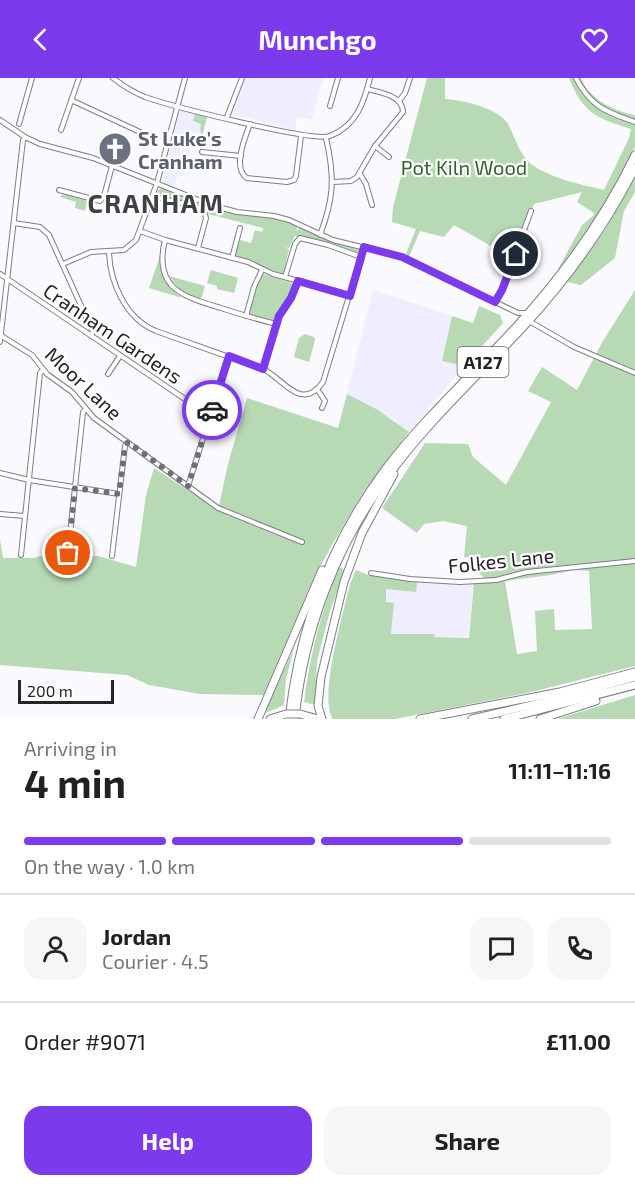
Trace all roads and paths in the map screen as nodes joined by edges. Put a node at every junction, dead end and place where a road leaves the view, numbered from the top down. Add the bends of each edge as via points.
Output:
1 (32, 78) edge
2 (79, 78) edge
3 (113, 78) edge
4 (185, 78) edge
5 (242, 78) edge
6 (338, 78) edge
7 (370, 78) edge
8 (410, 78) edge
9 (576, 78) edge
10 (368, 89) junction
11 (71, 100) junction
12 (399, 101) junction
13 (178, 105) junction
14 (330, 106) dead end
15 (227, 117) junction
16 (0, 120) edge
17 (635, 122) edge
18 (19, 124) dead end
19 (250, 124) junction
20 (61, 130) dead end
21 (140, 132) dead end
22 (301, 136) junction
23 (25, 137) junction
24 (326, 138) junction
25 (375, 146) junction
26 (202, 152) dead end
27 (635, 155) edge
28 (242, 156) junction
29 (389, 157) dead end
30 (112, 166) junction
31 (635, 168) edge
32 (360, 174) junction
33 (333, 182) junction
34 (157, 183) junction
35 (59, 190) dead end
36 (153, 196) junction
37 (372, 205) dead end
38 (531, 211) dead end
39 (14, 223) junction
40 (240, 228) dead end
41 (140, 231) junction
42 (320, 235) junction
43 (165, 240) junction
44 (364, 247) junction
45 (198, 248) junction
46 (109, 252) junction
47 (361, 257) junction
48 (232, 258) junction
49 (63, 264) junction
50 (262, 270) junction
51 (0, 274) edge
52 (285, 277) junction
53 (7, 279) junction
54 (298, 281) junction
55 (350, 296) junction
56 (495, 302) junction
57 (532, 308) junction
58 (513, 311) junction
59 (246, 316) junction
60 (530, 321) junction
61 (276, 324) junction
62 (515, 328) junction
63 (0, 335) edge
64 (91, 336) junction
65 (0, 342) edge
66 (120, 356) junction
67 (229, 356) junction
68 (43, 369) junction
69 (263, 369) junction
70 (635, 373) edge
71 (108, 374) dead end
72 (317, 389) junction
73 (322, 408) dead end
74 (85, 410) junction
75 (210, 416) junction
76 (419, 438) junction
77 (128, 442) junction
78 (384, 471) junction
79 (0, 473) edge
80 (29, 480) junction
81 (188, 486) junction
82 (75, 488) junction
83 (119, 494) junction
84 (0, 513) edge
85 (25, 516) junction
86 (302, 542) dead end
87 (68, 553) dead end
88 (21, 555) dead end
89 (112, 556) dead end
90 (635, 561) edge
91 (371, 573) dead end
92 (635, 672) edge
93 (635, 677) edge
94 (635, 686) edge
95 (623, 689) junction
96 (288, 716) edge
97 (297, 716) edge
98 (258, 719) edge
99 (270, 719) edge
100 (320, 719) edge
101 (420, 719) edge
102 (472, 719) edge
103 (504, 719) edge
104 (540, 719) edge

1 - 18 street
2 - 11 street
3 - 13 street via 139,94
4 - 13 street
5 - 15 street
6 - 14 street
7 - 10 street
8 - 12 street
9 - 17 street via 586,97 598,107
10 - 12 street
10 - 24 street via 353,119
11 - 20 street
11 - 21 street
12 - 25 street via 402,115
13 - 15 street
13 - 34 street
15 - 19 street
16 - 23 street
19 - 22 street
19 - 28 street
22 - 24 street
22 - 28 street via 296,176 290,182 244,177 240,169
23 - 30 street
23 - 39 street
24 - 33 street
25 - 29 street
25 - 32 street
26 - 28 street
27 - 57 highway, A127 via 590,233
30 - 34 street
30 - 35 street via 100,201
31 - 60 highway, A127 via 589,247
32 - 33 street via 351,181
32 - 37 street
33 - 42 street
34 - 36 street
34 - 42 street via 211,205 289,220
36 - 41 street
36 - 45 street via 204,211 206,218
38 - 56 street
39 - 49 street via 46,231
39 - 53 street
40 - 48 street
41 - 43 street
41 - 46 street via 128,249
42 - 44 street
43 - 45 street
43 - 59 street via 163,267 174,288 189,299
44 - 47 street
44 - 56 street via 402,257
45 - 48 street
46 - 49 street via 91,252
46 - 67 street via 123,302 139,321 156,331
47 - 52 street via 300,238
47 - 55 street
48 - 50 street
49 - 64 street via 93,332
50 - 52 street
50 - 59 street
51 - 53 street, Cranham Gardens
52 - 54 street
53 - 63 street
53 - 64 street, Cranham Gardens
54 - 55 street
54 - 61 street
55 - 72 street via 323,382
56 - 58 street
57 - 58 street via 524,314
57 - 62 highway, A127
58 - 62 street
59 - 61 street
60 - 70 street via 574,347
60 - 76 highway, A127
61 - 69 street
62 - 78 highway, A127
63 - 65 street
63 - 68 street, Moor Lane via 32,355
64 - 66 street, Cranham Gardens
66 - 71 street
66 - 75 street, Cranham Gardens
67 - 69 street
67 - 75 street
68 - 74 street, Moor Lane via 72,392
68 - 80 street
69 - 72 street via 295,393
72 - 73 street via 325,401
74 - 77 street, Moor Lane
74 - 82 street
75 - 81 street
76 - 97 highway, A127 via 371,500 333,569 308,644
76 - 100 highway via 377,502 349,565 321,677
77 - 81 street, Moor Lane
77 - 83 street
78 - 96 highway, A127 via 350,524 322,582 302,642
78 - 98 highway via 347,523 323,569
79 - 80 street
80 - 82 street
80 - 85 street
81 - 86 street, Moor Lane via 218,508
82 - 83 street
82 - 87 street
83 - 89 street
84 - 85 street
85 - 88 street
90 - 91 street, Folkes Lane via 460,582
92 - 101 highway via 553,693
93 - 102 highway
94 - 95 highway
95 - 103 highway
95 - 104 highway
96 - 97 highway, bridge
96 - 99 highway
97 - 100 highway

